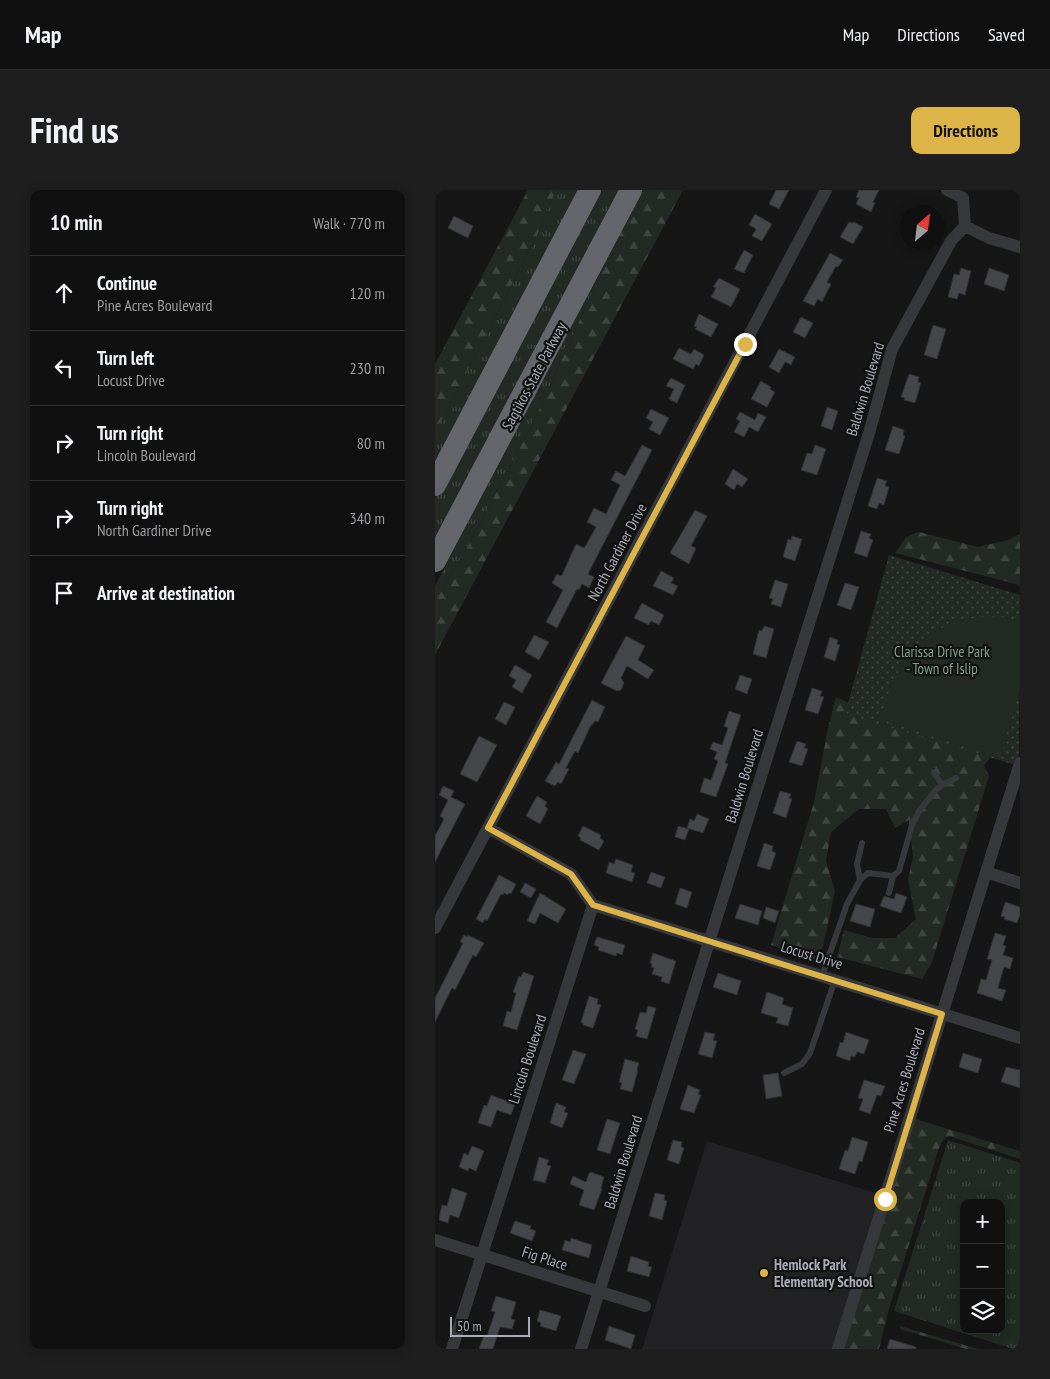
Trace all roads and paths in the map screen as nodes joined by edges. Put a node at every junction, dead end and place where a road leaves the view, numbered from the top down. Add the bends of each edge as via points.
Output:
1 (590, 190) edge
2 (631, 190) edge
3 (826, 190) edge
4 (947, 190) edge
5 (965, 226) junction
6 (1020, 247) edge
7 (435, 485) edge
8 (435, 561) edge
9 (1020, 763) edge
10 (934, 772) dead end
11 (956, 778) dead end
12 (943, 785) junction
13 (488, 828) junction
14 (862, 843) dead end
15 (986, 872) junction
16 (893, 876) junction
17 (860, 880) junction
18 (1020, 883) edge
19 (889, 893) dead end
20 (593, 905) junction
21 (435, 928) edge
22 (710, 940) junction
23 (822, 976) junction
24 (835, 980) junction
25 (942, 1014) junction
26 (1020, 1038) edge
27 (784, 1073) dead end
28 (435, 1240) edge
29 (482, 1254) junction
30 (599, 1292) junction
31 (645, 1306) dead end
32 (452, 1349) edge
33 (581, 1349) edge
34 (838, 1349) edge

1 - 7 highway
2 - 8 highway, Sagtikos State Parkway
3 - 13 street, North Gardiner Drive
4 - 5 street via 963,198
5 - 6 street via 989,238
5 - 22 street, Baldwin Boulevard via 951,241 892,349
9 - 15 street, Pine Acres Boulevard
10 - 12 lane
11 - 12 lane
12 - 16 lane via 920,810 912,825 899,871
13 - 20 street via 571,874
13 - 21 street, North Gardiner Drive
14 - 17 lane via 857,864
15 - 18 street
15 - 25 street, Pine Acres Boulevard
16 - 17 lane via 867,873
16 - 19 lane
17 - 23 lane via 847,904
20 - 22 street, Locust Drive
20 - 29 street, Lincoln Boulevard
22 - 23 street, Locust Drive
22 - 30 street, Baldwin Boulevard
23 - 24 street, Locust Drive
24 - 25 street, Locust Drive
24 - 27 lane via 810,1053 802,1064
25 - 26 street, Locust Drive
25 - 34 street, Pine Acres Boulevard
28 - 29 street, Fig Place
29 - 30 street, Fig Place
29 - 32 street, Lincoln Boulevard
30 - 31 street, Fig Place
30 - 33 street, Baldwin Boulevard

